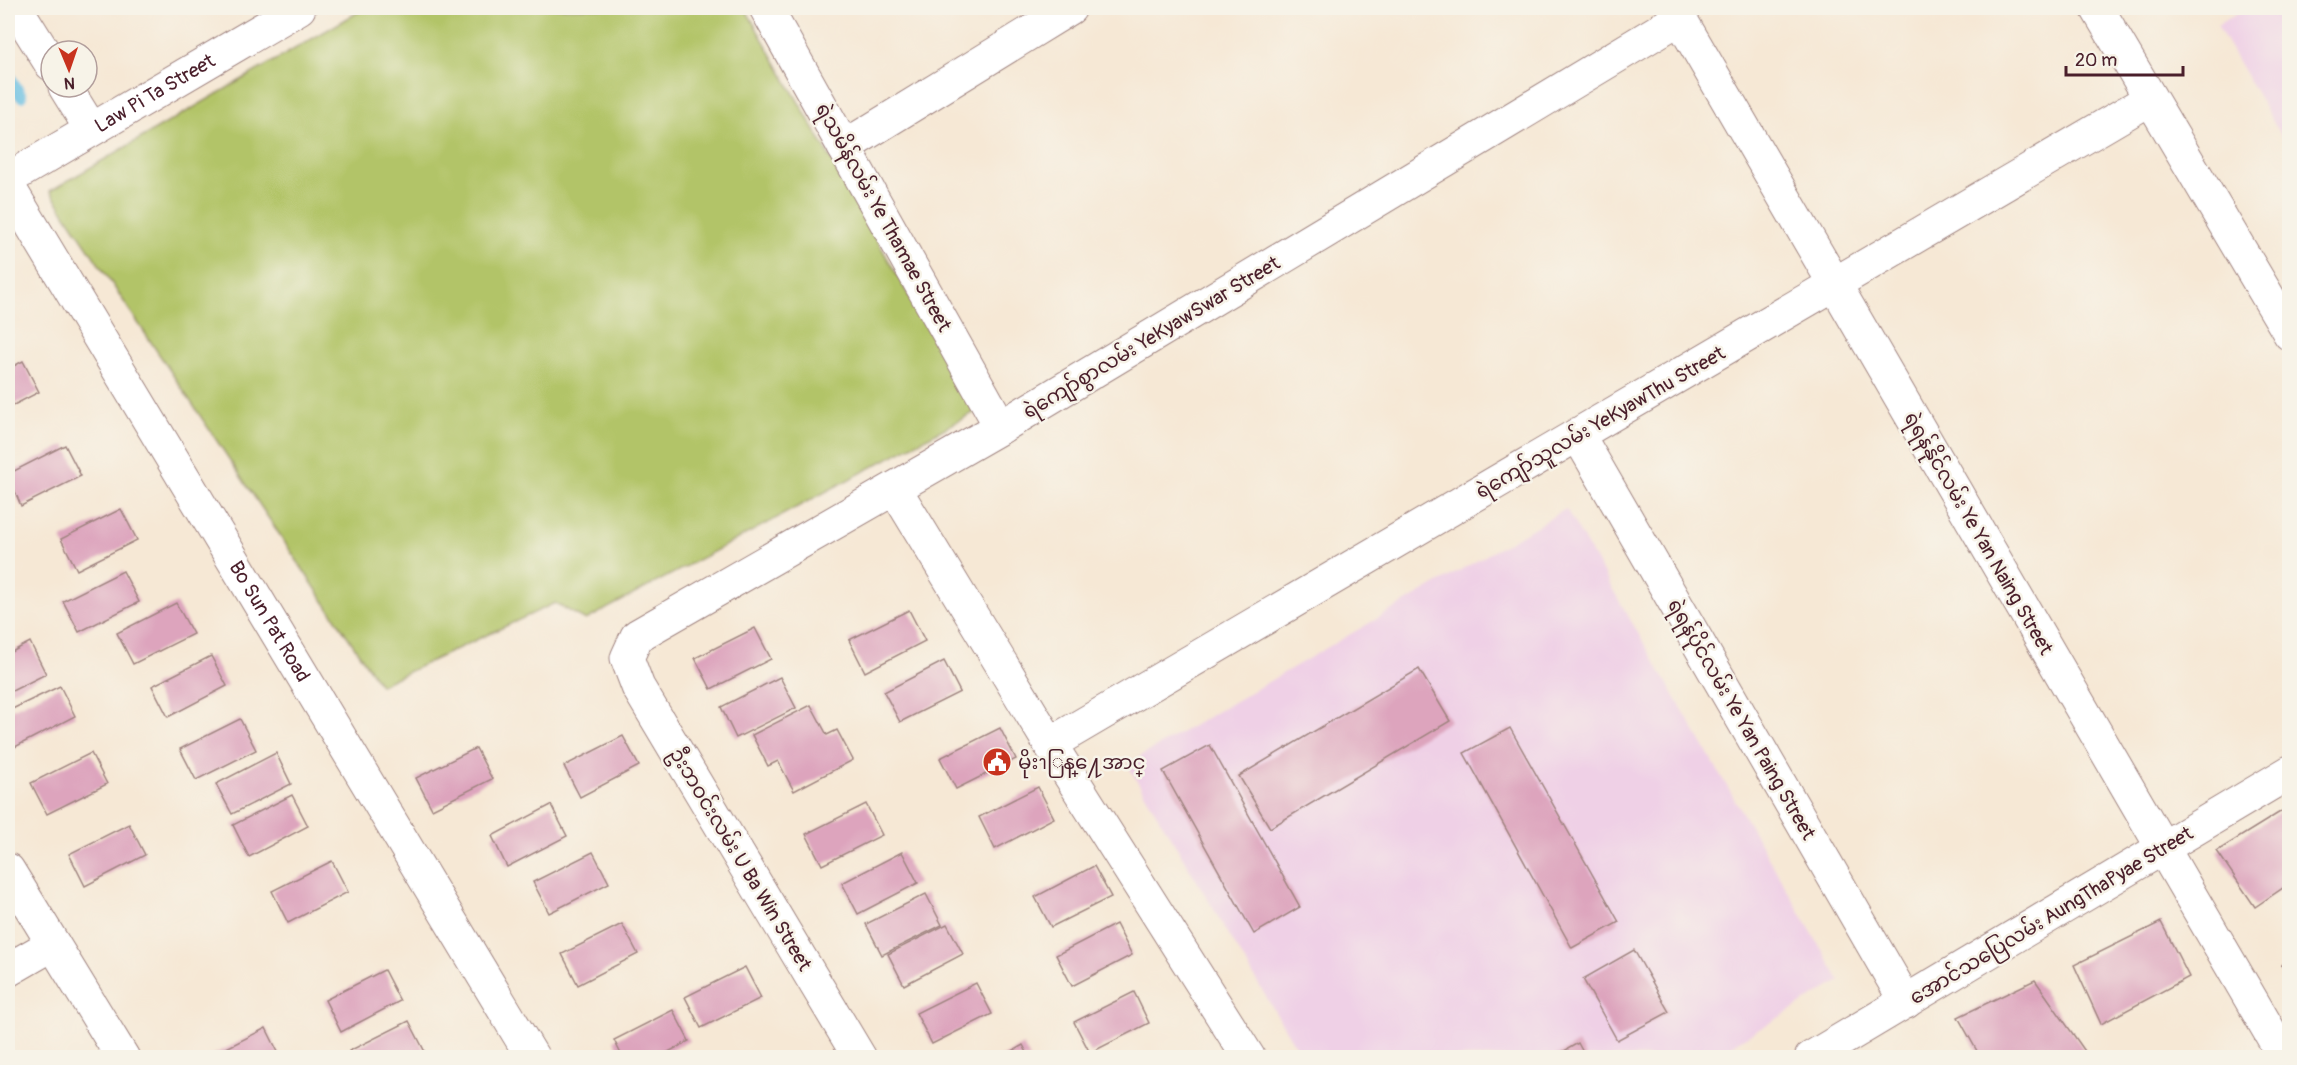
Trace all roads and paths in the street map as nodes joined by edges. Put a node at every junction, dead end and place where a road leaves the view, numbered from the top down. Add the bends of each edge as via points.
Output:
1 (16, 8) edge
2 (299, 8) edge
3 (766, 8) edge
4 (1070, 8) edge
5 (2097, 8) edge
6 (1677, 13) edge
7 (39, 45) edge
8 (72, 99) edge
9 (2150, 99) junction
10 (91, 129) junction
11 (844, 147) junction
12 (8, 179) edge
13 (8, 186) edge
14 (1834, 285) junction
15 (2289, 334) edge
16 (1001, 427) junction
17 (1578, 435) junction
18 (895, 489) junction
19 (627, 658) joint
20 (1050, 744) junction
21 (2289, 772) edge
22 (2163, 848) junction
23 (8, 870) edge
24 (53, 944) junction
25 (8, 970) edge
26 (1906, 1002) junction
27 (123, 1058) edge
28 (533, 1058) edge
29 (860, 1058) edge
30 (1249, 1058) edge
31 (1811, 1058) edge
32 (2285, 1058) edge

1 - 7 street
2 - 10 street, Law Pi Ta Street
3 - 11 street, ရဲသမိန်လမ်း Ye Thamae Street
4 - 11 street
5 - 9 street
6 - 14 street, ရဲရန်နိုင်လမ်း Ye Yan Naing Street
6 - 16 street, ရဲကျော်စွာလမ်း YeKyawSwar Street
8 - 10 street
9 - 14 street, ရဲကျော်သူလမ်း YeKyawThu Street
9 - 15 street
10 - 12 street, Law Pi Ta Street
11 - 16 street, ရဲသမိန်လမ်း Ye Thamae Street
13 - 28 street, Bo Sun Pat Road
14 - 17 street, ရဲကျော်သူလမ်း YeKyawThu Street
14 - 22 street, ရဲရန်နိုင်လမ်း Ye Yan Naing Street
16 - 18 street, ရဲကျော်စွာလမ်း YeKyawSwar Street
17 - 20 street, ရဲကျော်သူလမ်း YeKyawThu Street
17 - 26 street, ရဲရန်ပိုင်လမ်း Ye Yan Paing Street
18 - 19 street, ရဲကျော်စွာလမ်း YeKyawSwar Street via 637,636
18 - 20 street
19 - 29 street, ဦးဘဝင်းလမ်း U Ba Win Street via 638,687
20 - 30 street
21 - 22 street, အောင်သပြေလမ်း AungThaPyae Street
22 - 26 street, အောင်သပြေလမ်း AungThaPyae Street
22 - 32 street, ရဲရန်နိုင်လမ်း Ye Yan Naing Street
23 - 24 street
24 - 25 street
24 - 27 street
26 - 31 street, အောင်သပြေလမ်း AungThaPyae Street

